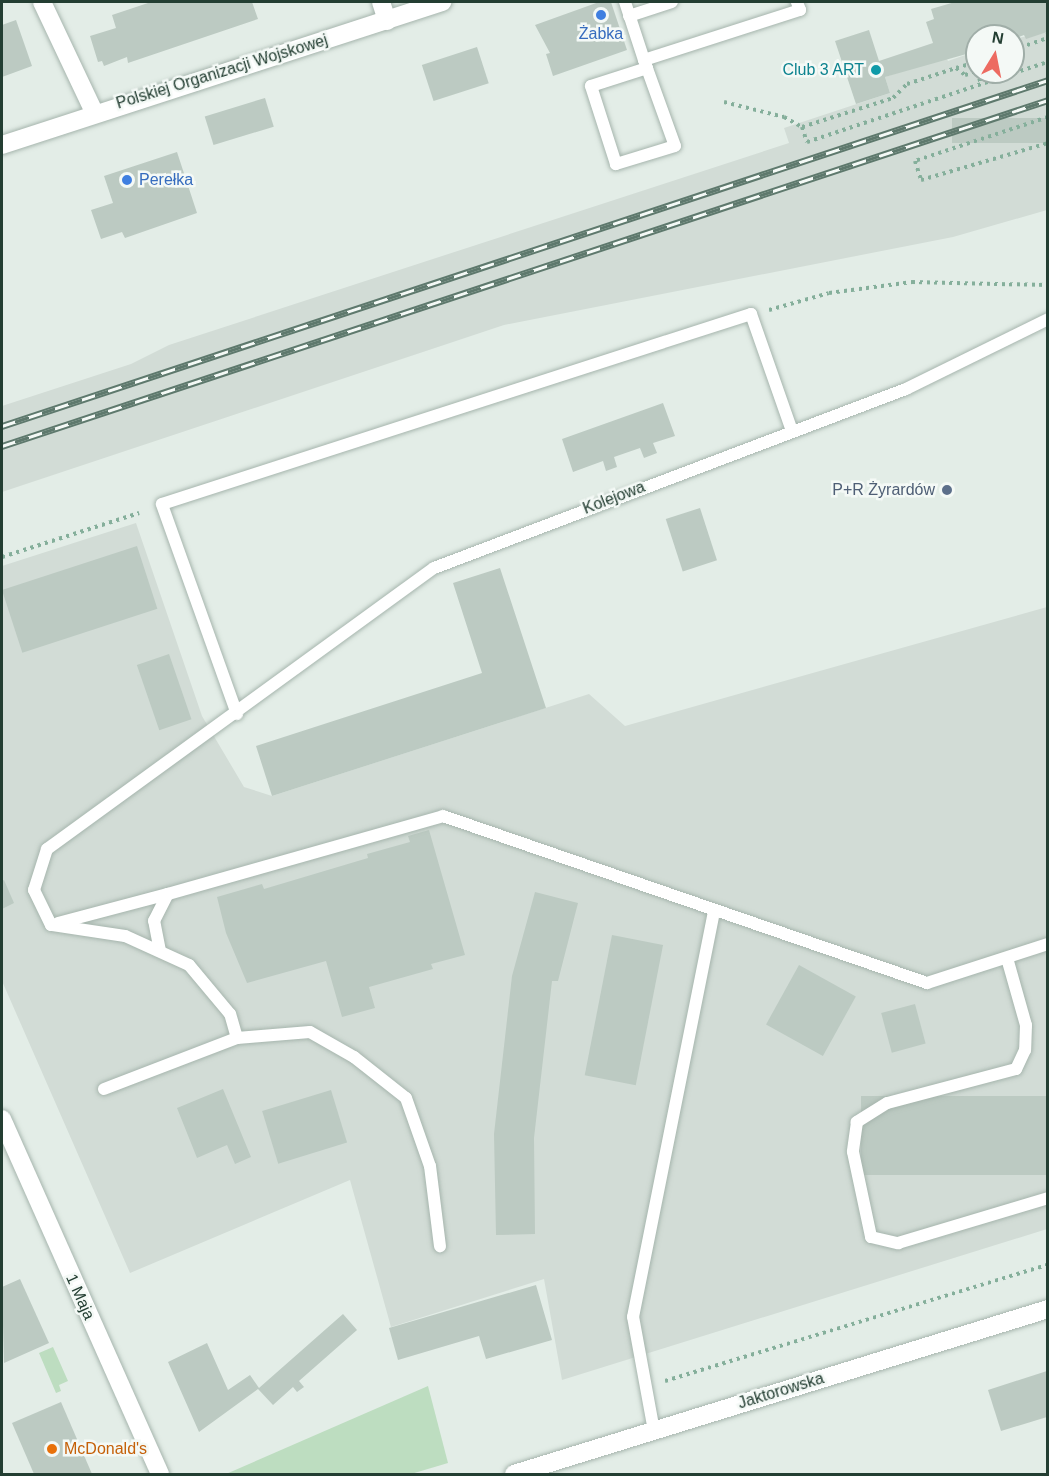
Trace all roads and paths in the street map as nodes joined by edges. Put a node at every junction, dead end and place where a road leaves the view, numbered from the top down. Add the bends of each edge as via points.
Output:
1 (42, 2) edge
2 (381, 2) edge
3 (442, 2) edge
4 (625, 2) edge
5 (672, 2) edge
6 (797, 2) edge
7 (629, 16) junction
8 (387, 21) junction
9 (1047, 39) edge
10 (1025, 46) edge
11 (1047, 62) edge
12 (645, 64) junction
13 (965, 65) edge
14 (956, 68) junction
15 (1025, 69) edge
16 (965, 75) edge
17 (981, 84) edge
18 (724, 102) dead end
19 (94, 112) junction
20 (1047, 117) edge
21 (802, 127) junction
22 (1047, 143) edge
23 (2, 145) edge
24 (1047, 285) edge
25 (751, 315) junction
26 (1047, 319) edge
27 (792, 431) junction
28 (140, 513) dead end
29 (2, 557) edge
30 (237, 714) junction
31 (168, 894) junction
32 (714, 910) junction
33 (51, 925) junction
34 (1047, 944) edge
35 (159, 951) junction
36 (1007, 957) junction
37 (237, 1038) junction
38 (104, 1089) dead end
39 (2, 1119) edge
40 (1047, 1198) edge
41 (440, 1246) dead end
42 (1047, 1265) edge
43 (1047, 1309) edge
44 (644, 1387) junction
45 (654, 1431) junction
46 (160, 1474) edge
47 (514, 1474) edge

1 - 19 street
2 - 8 street
3 - 8 street, Polskiej Organizacji Wojskowej
4 - 7 lane
5 - 7 lane
6 - 12 lane via 800,10
7 - 12 lane
8 - 19 street, Polskiej Organizacji Wojskowej
9 - 10 path
11 - 15 path
12 - 12 lane via 675,146 616,164 591,86
13 - 14 path
14 - 16 path
14 - 21 path via 907,84 893,98
17 - 21 path via 807,142
18 - 21 path via 784,117
19 - 23 street, Polskiej Organizacji Wojskowej
20 - 22 path via 915,161 921,180
24 - 25 path via 912,282 829,293
25 - 27 lane
25 - 30 lane via 162,504
26 - 27 lane, Kolejowa via 906,389
27 - 30 lane, Kolejowa via 434,568
28 - 29 path
30 - 33 lane, Kolejowa via 47,849 34,890
31 - 32 lane via 443,816
31 - 33 lane
31 - 35 lane via 154,921
32 - 36 lane via 927,983
32 - 44 lane via 633,1317
33 - 35 lane via 125,936
34 - 36 lane
35 - 37 lane via 189,965 230,1014
36 - 40 lane via 1026,1025 1025,1050 1016,1069 887,1103 857,1122 853,1152 871,1237 898,1243
37 - 38 lane
37 - 41 lane via 310,1032 354,1057 406,1098 430,1166
39 - 46 street, 1 Maja
42 - 44 path
43 - 45 street, Jaktorowska
44 - 45 lane
45 - 47 street, Jaktorowska

